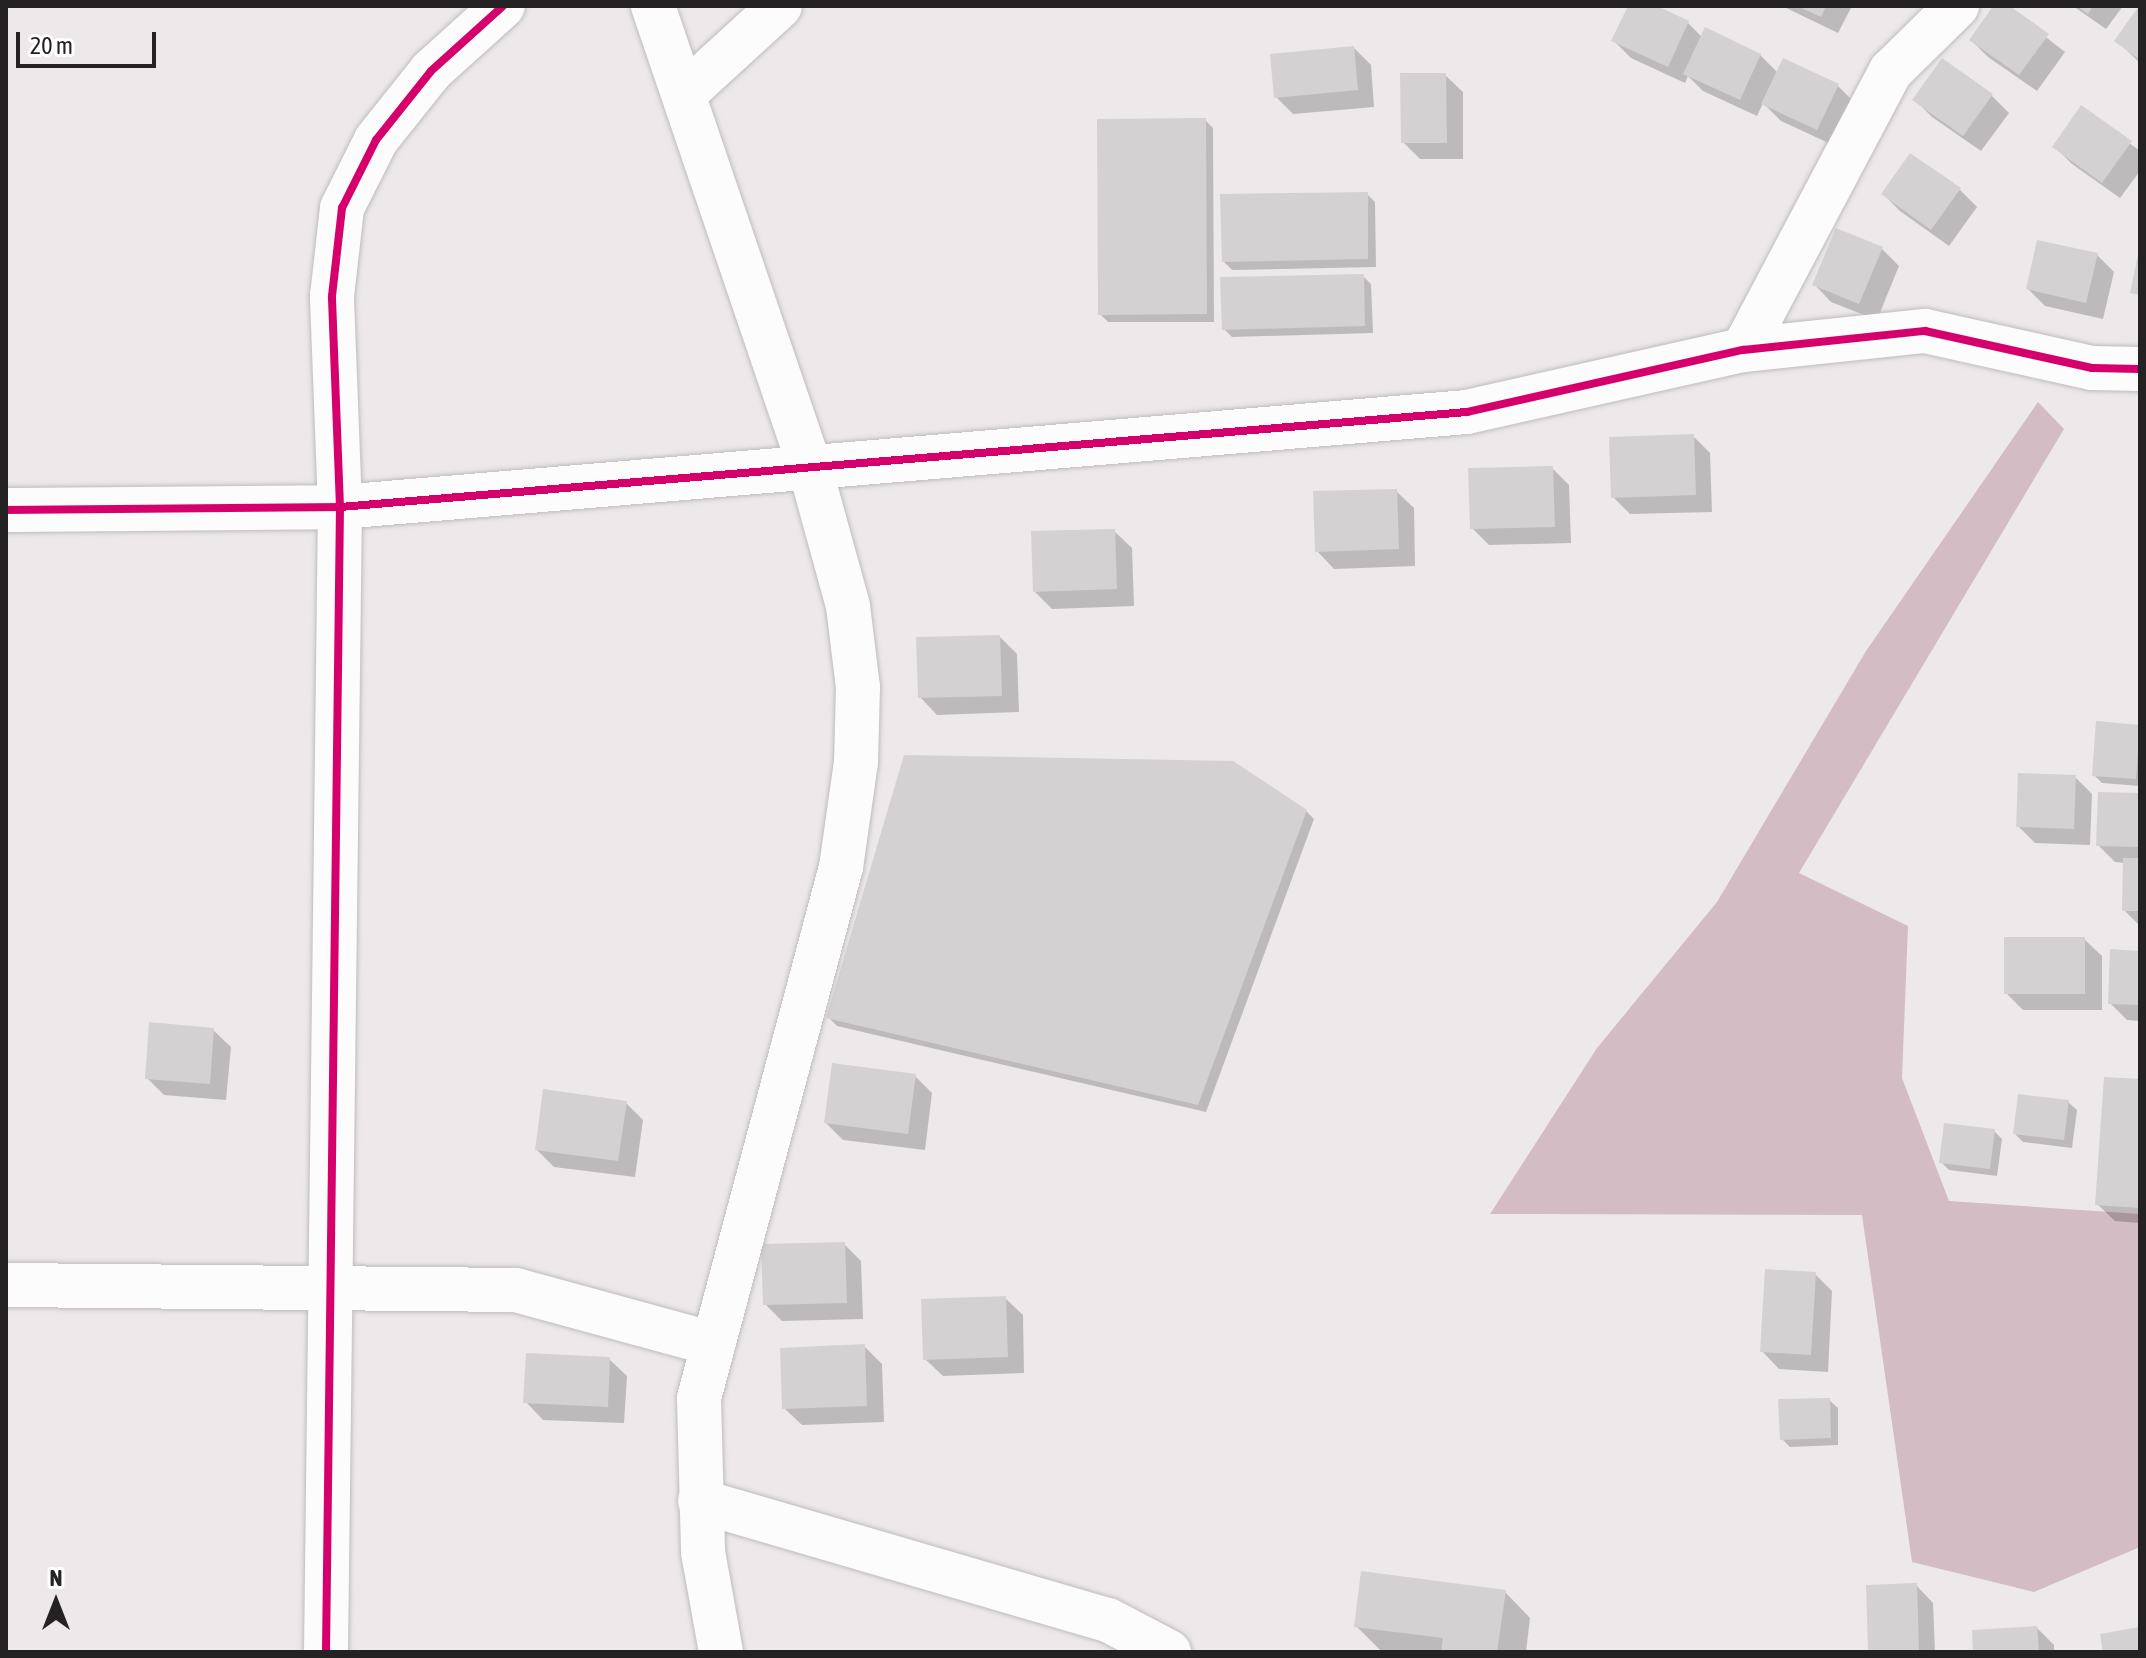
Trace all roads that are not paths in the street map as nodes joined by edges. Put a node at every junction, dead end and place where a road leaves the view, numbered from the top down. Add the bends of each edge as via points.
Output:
1 (503, 6) edge
2 (653, 6) edge
3 (780, 6) edge
4 (1957, 6) edge
5 (684, 94) junction
6 (1743, 350) junction
7 (2140, 369) edge
8 (810, 468) junction
9 (340, 507) junction
10 (6, 510) edge
11 (6, 1285) edge
12 (333, 1288) junction
13 (713, 1344) junction
14 (700, 1501) junction
15 (326, 1652) edge
16 (721, 1652) edge
17 (1169, 1652) edge

1 - 9 street via 431,71 376,140 342,208 332,296
2 - 5 street
3 - 5 street
4 - 6 street via 1891,71
5 - 8 street
6 - 7 street via 1925,331 2092,368
6 - 8 street via 1467,412
8 - 9 street
8 - 13 street via 848,606 858,687 856,762 841,867
9 - 10 street
9 - 12 street
11 - 12 street
12 - 13 street via 516,1290
12 - 15 street
13 - 14 street via 699,1398
14 - 16 street via 703,1552
14 - 17 street via 1108,1620

